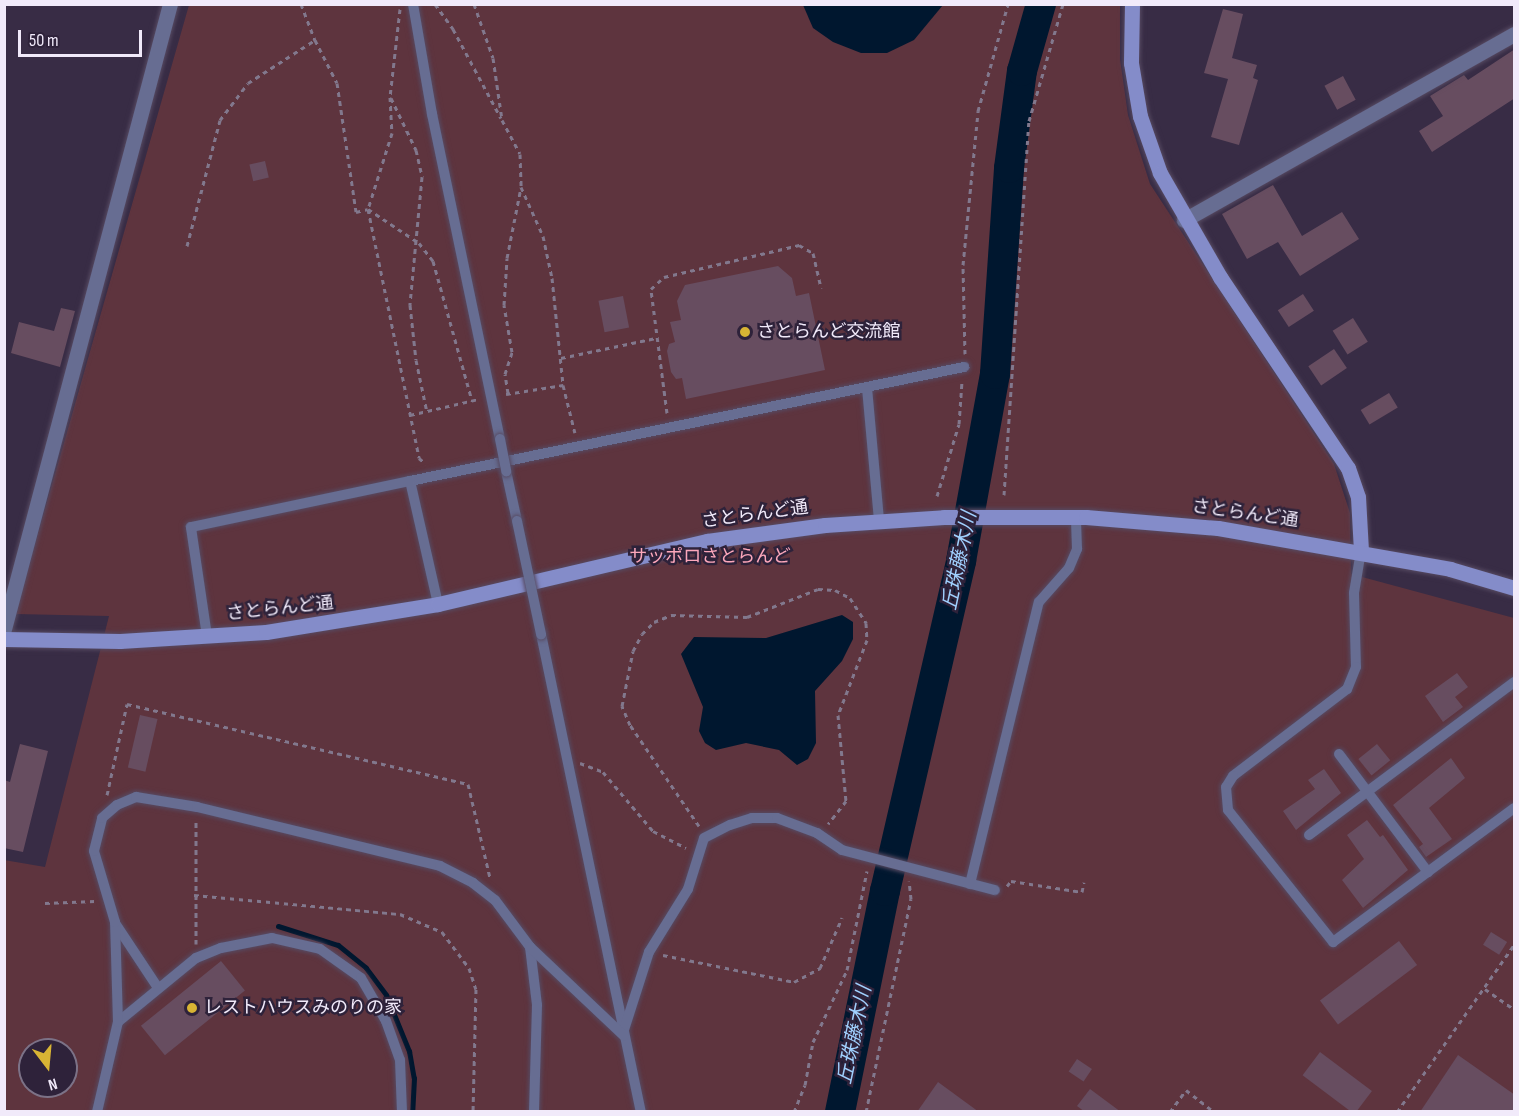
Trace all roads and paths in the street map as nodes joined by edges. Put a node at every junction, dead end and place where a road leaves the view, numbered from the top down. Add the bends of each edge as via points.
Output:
1 (170, 4) edge
2 (301, 4) edge
3 (401, 4) edge
4 (413, 4) edge
5 (435, 4) edge
6 (474, 4) edge
7 (1008, 4) edge
8 (1063, 4) edge
9 (1132, 4) edge
10 (1515, 34) edge
11 (315, 40) junction
12 (390, 97) junction
13 (502, 120) junction
14 (521, 187) junction
15 (368, 209) junction
16 (1184, 220) junction
17 (419, 243) junction
18 (187, 246) dead end
19 (821, 288) dead end
20 (656, 338) junction
21 (561, 358) junction
22 (964, 367) junction
23 (867, 388) junction
24 (508, 393) dead end
25 (472, 401) dead end
26 (427, 412) dead end
27 (659, 415) dead end
28 (585, 431) dead end
29 (575, 433) junction
30 (564, 435) dead end
31 (428, 465) dead end
32 (410, 482) junction
33 (1004, 495) dead end
34 (937, 496) dead end
35 (1076, 517) junction
36 (879, 520) junction
37 (1361, 551) junction
38 (1515, 588) edge
39 (438, 604) junction
40 (4, 629) edge
41 (207, 636) junction
42 (4, 639) edge
43 (1515, 682) edge
44 (1339, 754) dead end
45 (567, 761) junction
46 (1368, 792) junction
47 (197, 807) junction
48 (1515, 808) edge
49 (102, 818) junction
50 (818, 833) junction
51 (1309, 835) dead end
52 (704, 838) junction
53 (699, 851) junction
54 (874, 860) junction
55 (906, 868) junction
56 (1428, 872) junction
57 (1084, 882) dead end
58 (970, 884) junction
59 (995, 890) joint
60 (194, 894) junction
61 (105, 898) junction
62 (495, 900) junction
63 (45, 903) dead end
64 (843, 918) dead end
65 (115, 922) junction
66 (1515, 945) edge
67 (530, 947) junction
68 (649, 952) junction
69 (196, 958) junction
70 (158, 988) junction
71 (1485, 988) junction
72 (1515, 1009) edge
73 (118, 1022) junction
74 (623, 1034) junction
75 (96, 1112) edge
76 (402, 1112) edge
77 (473, 1112) edge
78 (534, 1112) edge
79 (641, 1112) edge
80 (794, 1112) edge
81 (866, 1112) edge
82 (1170, 1112) edge
83 (1214, 1112) edge
84 (1397, 1112) edge

1 - 40 street
2 - 11 path
3 - 12 path
4 - 45 lane, bridge via 432,114
5 - 13 path via 453,29
6 - 13 path via 493,58
7 - 22 path via 978,111 963,265
8 - 33 path via 1029,121
9 - 16 street via 1131,63 1140,116 1160,173
10 - 16 street
11 - 15 path via 338,83 356,212
11 - 18 path via 248,83 220,120
12 - 15 path via 392,133
12 - 17 path via 416,150 422,177
13 - 14 path via 520,154
14 - 21 path via 543,236
14 - 24 path via 507,258 504,305 512,352 505,374
15 - 17 path
15 - 31 path via 419,458
16 - 37 street via 1348,468 1358,497
17 - 25 path via 434,261
17 - 26 path via 410,280 410,305
19 - 20 path via 813,253 799,245 664,277 651,289
20 - 21 path
20 - 27 path via 670,413
21 - 29 path
22 - 23 lane
22 - 34 path via 959,424
23 - 32 lane
23 - 36 lane
28 - 29 path
29 - 30 path
32 - 39 lane
32 - 41 lane via 191,527
35 - 36 street, さとらんど通 via 1006,515
35 - 37 street, さとらんど通 via 1218,528
35 - 58 lane via 1077,549 1069,568 1039,602
36 - 39 street, さとらんど通 via 707,541
37 - 38 street, さとらんど通 via 1450,568
37 - 56 lane via 1354,593 1356,667 1347,689 1233,776 1226,787 1228,810 1333,942
39 - 41 street, さとらんど通 via 266,632
41 - 42 street, さとらんど通 via 120,641
43 - 46 lane
44 - 46 lane
45 - 53 path via 590,763 603,772 653,831
45 - 74 lane
46 - 51 lane
46 - 56 lane
47 - 49 lane via 136,797 117,804
47 - 60 path
47 - 62 lane via 440,866
48 - 56 lane
49 - 61 lane via 94,851
49 - 62 path via 127,704 468,784
50 - 52 lane via 777,818 752,818
50 - 52 path via 846,801 838,715 867,640 866,623 850,598 835,590 819,589 747,617 671,615 654,622 633,651 622,695 625,717 692,813
50 - 54 lane via 842,850
52 - 53 lane
53 - 68 lane via 688,889
54 - 55 lane
54 - 80 path via 848,970 813,1042 805,1085
55 - 58 lane
55 - 81 path via 911,899
57 - 59 path via 1082,892 1011,881 1003,891
58 - 59 lane
60 - 69 path
60 - 77 path via 400,914 442,932 469,968 476,989
61 - 63 path
61 - 65 lane
62 - 67 lane
64 - 68 path via 820,968 794,982
65 - 70 lane
65 - 73 lane
66 - 71 path
67 - 74 lane
67 - 78 lane via 537,1005
68 - 74 lane
69 - 70 lane
69 - 76 lane via 221,948 272,938 320,950 361,978 386,1021 400,1060
70 - 73 lane
71 - 72 path
71 - 84 path
73 - 75 lane
74 - 79 lane
82 - 83 path via 1186,1090

